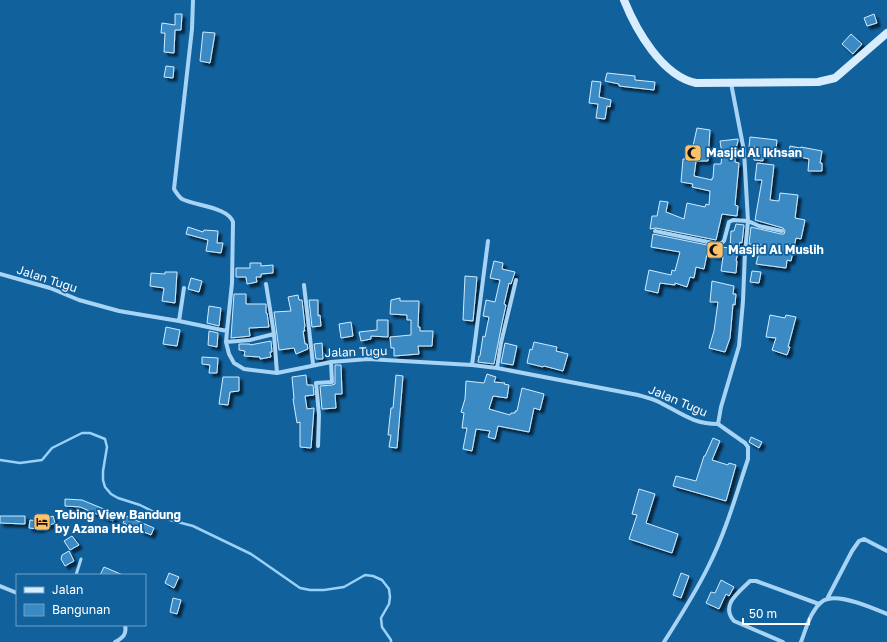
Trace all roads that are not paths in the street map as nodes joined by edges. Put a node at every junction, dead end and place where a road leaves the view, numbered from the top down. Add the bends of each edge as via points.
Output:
1 (194, 0) edge
2 (624, 0) edge
3 (887, 33) edge
4 (731, 82) junction
5 (748, 221) junction
6 (655, 231) dead end
7 (782, 231) dead end
8 (488, 241) dead end
9 (0, 274) edge
10 (516, 280) dead end
11 (266, 284) dead end
12 (304, 285) dead end
13 (184, 288) dead end
14 (179, 321) junction
15 (228, 331) junction
16 (274, 334) junction
17 (226, 342) junction
18 (331, 362) junction
19 (313, 364) junction
20 (472, 365) junction
21 (497, 368) junction
22 (277, 372) junction
23 (718, 424) junction
24 (318, 446) dead end
25 (887, 551) edge
26 (81, 560) dead end
27 (76, 574) edge
28 (0, 586) edge
29 (16, 593) edge
30 (827, 599) junction
31 (819, 604) junction
32 (887, 614) edge
33 (125, 626) edge
34 (115, 642) edge
35 (664, 642) edge
36 (783, 642) edge
37 (801, 642) edge

1 - 15 street via 174,189 181,198 231,217 232,283
2 - 4 main road via 632,21 655,55 677,75 696,83
3 - 4 main road via 835,78 818,82
4 - 5 street via 744,151
5 - 6 street via 729,222 724,241 720,244
5 - 7 street
5 - 23 street via 739,346
8 - 20 street
9 - 14 street, Jalan Tugu via 119,311
10 - 21 street
11 - 16 street
12 - 19 street
13 - 14 street
14 - 15 street, Jalan Tugu
15 - 17 street
16 - 17 street
16 - 22 street
17 - 22 street, Jalan Tugu via 234,363 244,369
18 - 19 street, Jalan Tugu
18 - 20 street, Jalan Tugu via 368,360
18 - 24 street via 332,382 316,383
19 - 22 street, Jalan Tugu
20 - 21 street, Jalan Tugu
21 - 23 street, Jalan Tugu via 638,395 658,401 690,419 705,424
23 - 35 street via 745,443 748,447 748,459 709,566
25 - 30 street via 864,539 859,541
26 - 27 lane
28 - 29 street
30 - 31 street
30 - 32 street via 837,598
31 - 36 street via 756,581 750,581 738,593 731,602 728,615 734,621
31 - 37 street
33 - 34 street via 124,636

